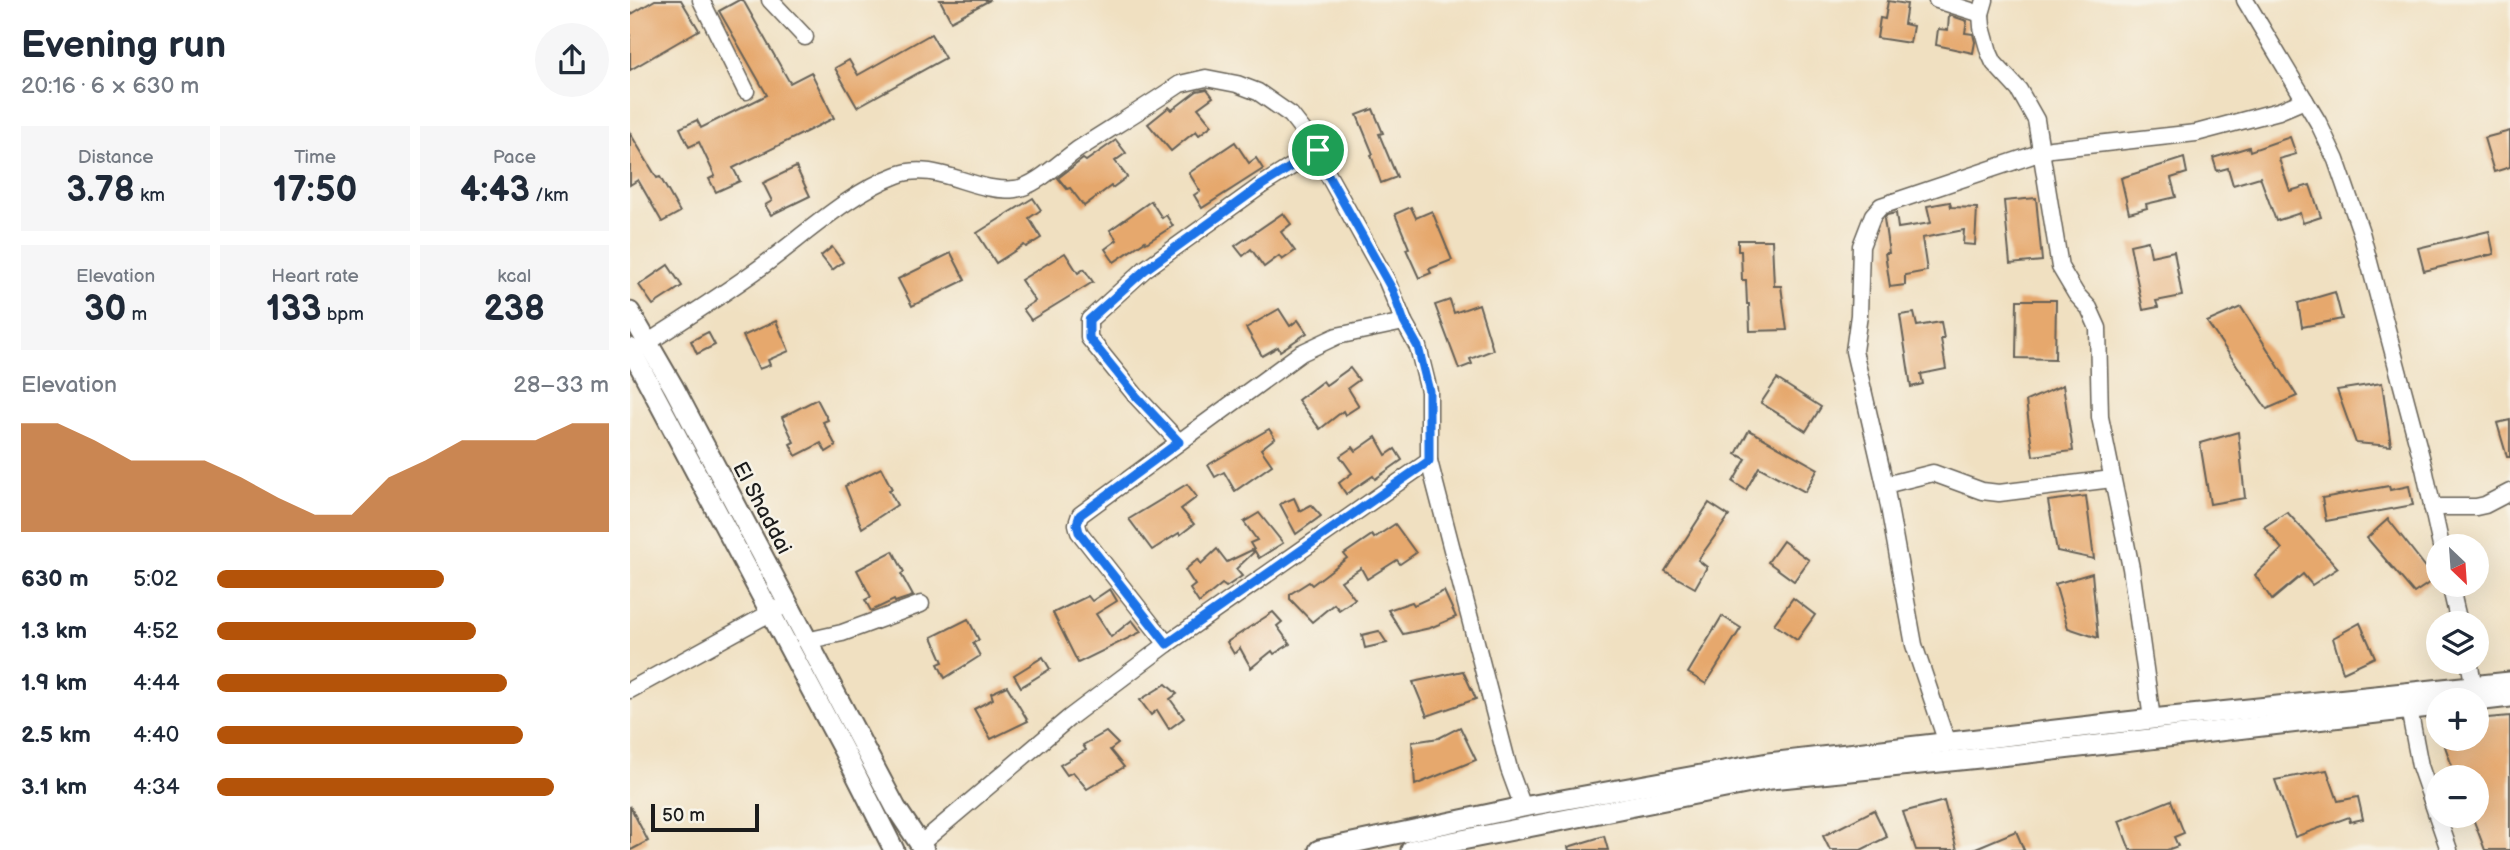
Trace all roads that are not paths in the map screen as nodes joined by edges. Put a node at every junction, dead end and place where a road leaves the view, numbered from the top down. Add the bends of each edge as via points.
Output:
1 (701, 0) edge
2 (771, 0) edge
3 (1937, 0) edge
4 (2245, 0) edge
5 (1983, 7) edge
6 (805, 37) dead end
7 (746, 91) dead end
8 (2305, 100) junction
9 (1318, 150) junction
10 (2042, 152) junction
11 (630, 312) edge
12 (1404, 322) junction
13 (637, 348) edge
14 (1179, 442) junction
15 (1429, 461) junction
16 (2112, 479) junction
17 (1885, 485) junction
18 (2510, 492) edge
19 (2432, 507) junction
20 (2438, 534) edge
21 (921, 604) dead end
22 (779, 608) junction
23 (806, 641) junction
24 (1167, 644) junction
25 (2510, 682) edge
26 (630, 690) edge
27 (2489, 691) edge
28 (2489, 696) edge
29 (2510, 697) edge
30 (2426, 700) edge
31 (2408, 701) junction
32 (2426, 704) edge
33 (2152, 719) junction
34 (1947, 743) junction
35 (1769, 771) junction
36 (1523, 807) junction
37 (921, 847) edge
38 (894, 850) edge
39 (1319, 850) edge
40 (1410, 850) edge
41 (2449, 850) edge

1 - 7 street
2 - 6 street
3 - 5 street
4 - 8 street
5 - 10 street via 1982,27 1989,52 2027,103 2036,120
8 - 10 street via 2196,133
8 - 19 street via 2336,160 2361,232
9 - 12 street via 1393,291
9 - 13 street via 1292,115 1258,92 1206,78 1180,84 1017,189 1003,190 918,169 879,182 757,270
9 - 14 street via 1146,269 1089,320 1089,338
10 - 16 street via 2060,267 2098,328 2100,417
10 - 17 street via 1881,206 1873,215 1861,246 1854,351
11 - 13 street
12 - 14 street via 1337,336 1301,353
12 - 15 street via 1418,347 1429,391
13 - 22 street
14 - 24 street via 1080,515 1077,524
15 - 24 street
15 - 36 street
16 - 17 street via 1999,493 1933,473
16 - 33 street via 2131,568
17 - 34 street via 1914,645
18 - 19 street via 2485,505
19 - 20 street
21 - 23 street
22 - 23 street
22 - 26 street
22 - 38 street
23 - 37 street
24 - 37 street via 1069,718
25 - 27 street
28 - 29 street
30 - 31 street
31 - 32 street
31 - 33 street
31 - 35 street via 2019,754
31 - 41 street via 2420,766
33 - 34 street
34 - 35 street
35 - 36 street
35 - 40 street
36 - 39 street

